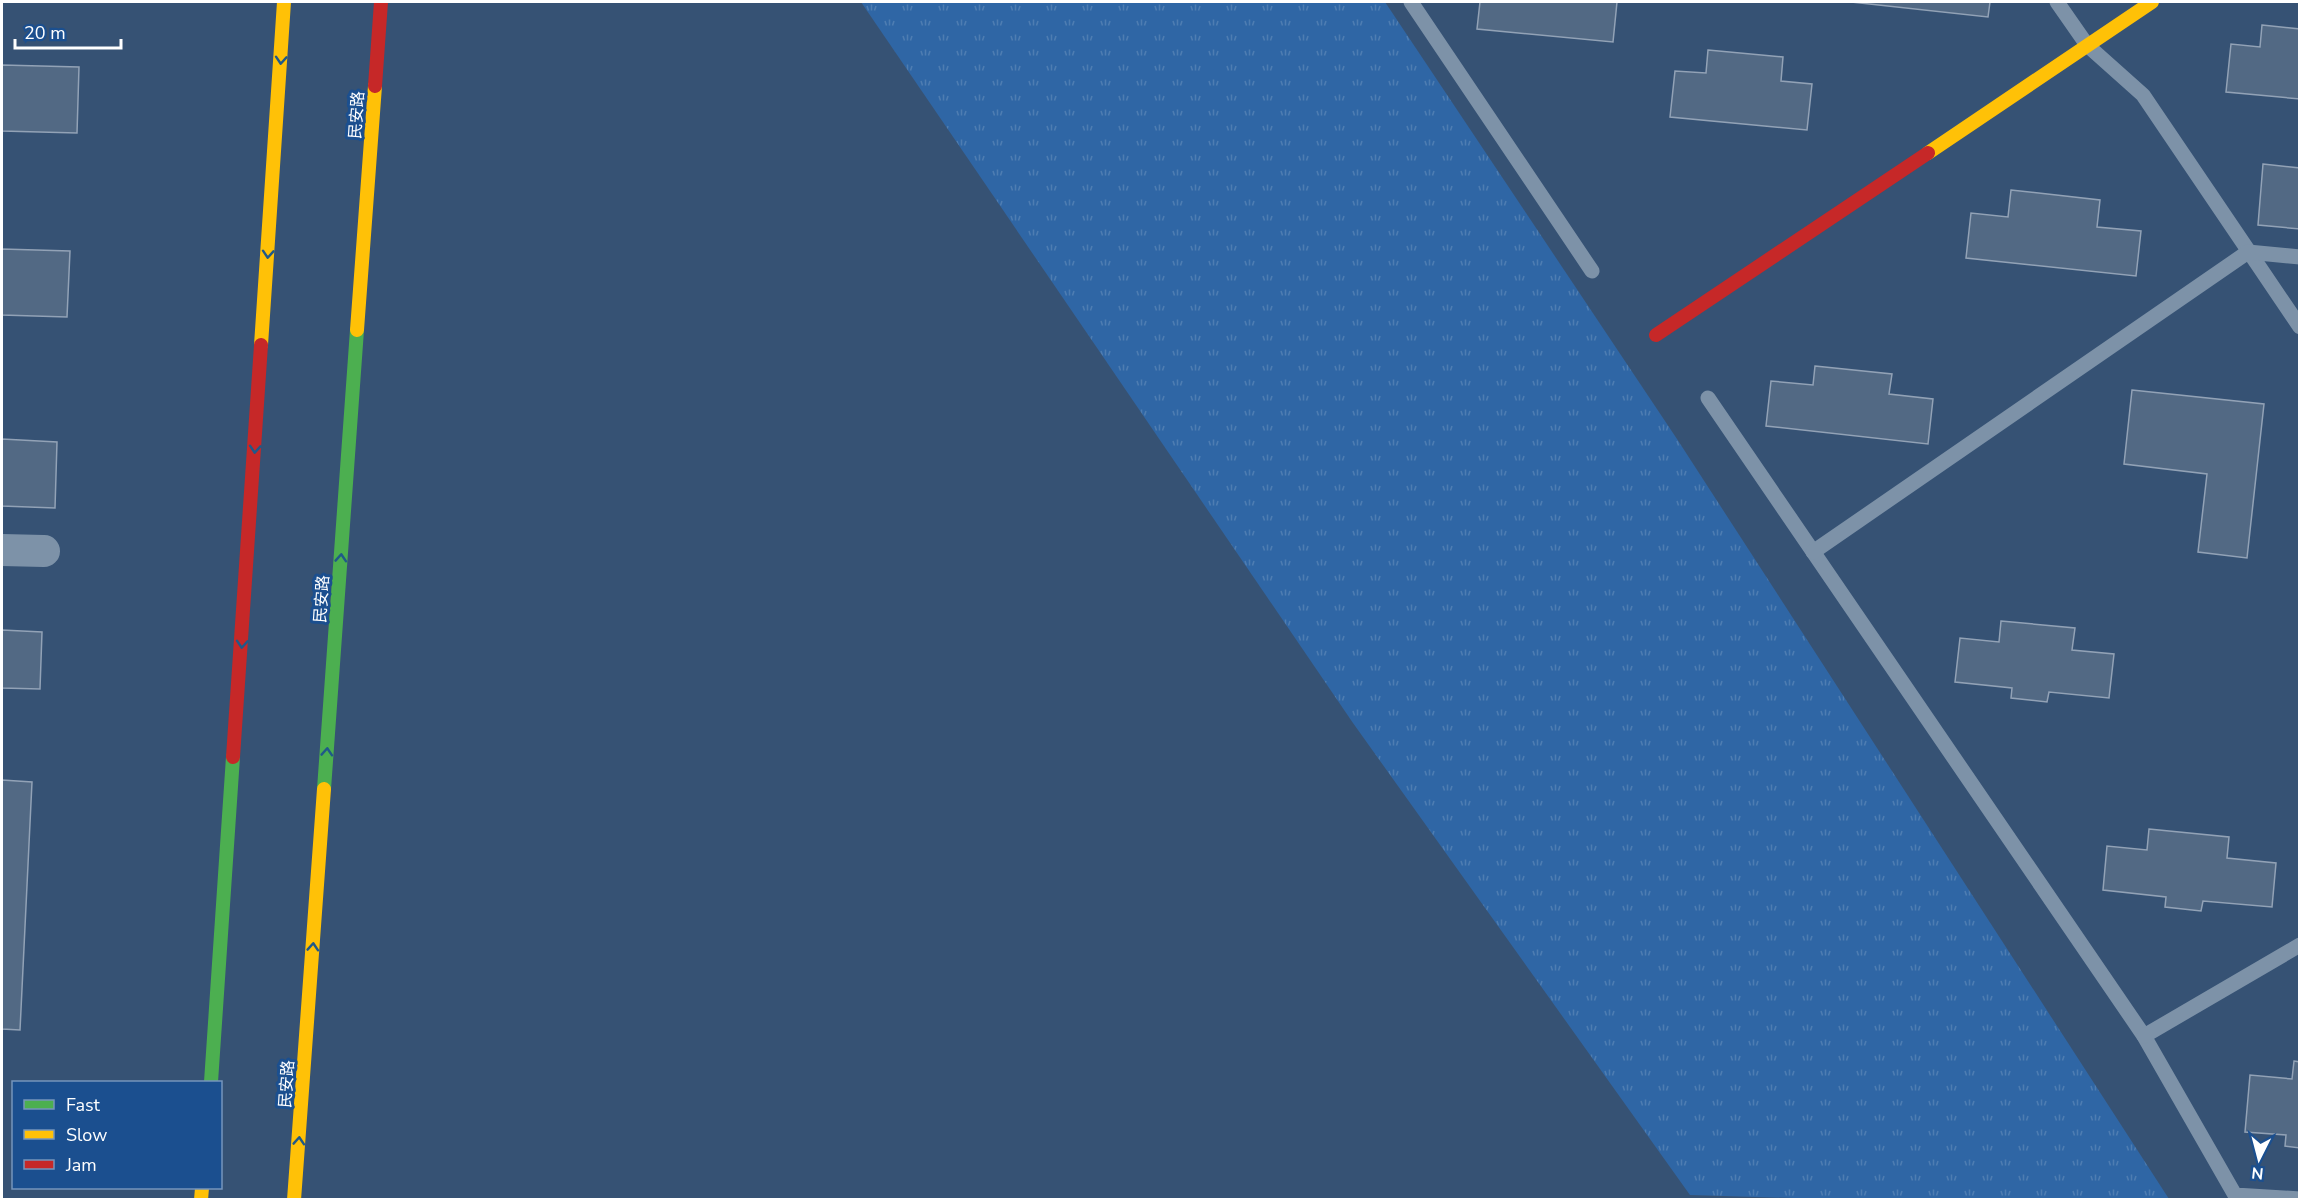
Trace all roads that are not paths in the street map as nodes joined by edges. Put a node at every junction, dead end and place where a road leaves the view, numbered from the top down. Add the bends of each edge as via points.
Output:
1 (284, 2) edge
2 (381, 2) edge
3 (1411, 2) edge
4 (2057, 2) edge
5 (2152, 2) edge
6 (2087, 45) junction
7 (2248, 252) junction
8 (2300, 257) edge
9 (1592, 271) dead end
10 (2300, 327) edge
11 (1656, 335) dead end
12 (1708, 398) dead end
13 (2, 550) edge
14 (44, 551) dead end
15 (1813, 552) junction
16 (2300, 945) edge
17 (2144, 1036) junction
18 (211, 1081) edge
19 (2300, 1199) edge
20 (294, 1200) edge

1 -> 18 main road
20 -> 2 main road, 民安路
3 - 9 lane
4 - 6 lane
5 - 6 main road
6 - 7 lane via 2143,95
6 - 11 main road
7 - 8 lane
7 - 10 lane
7 - 15 lane
12 - 15 lane
13 - 14 street
15 - 17 lane
16 - 17 lane
17 - 19 lane via 2235,1195

